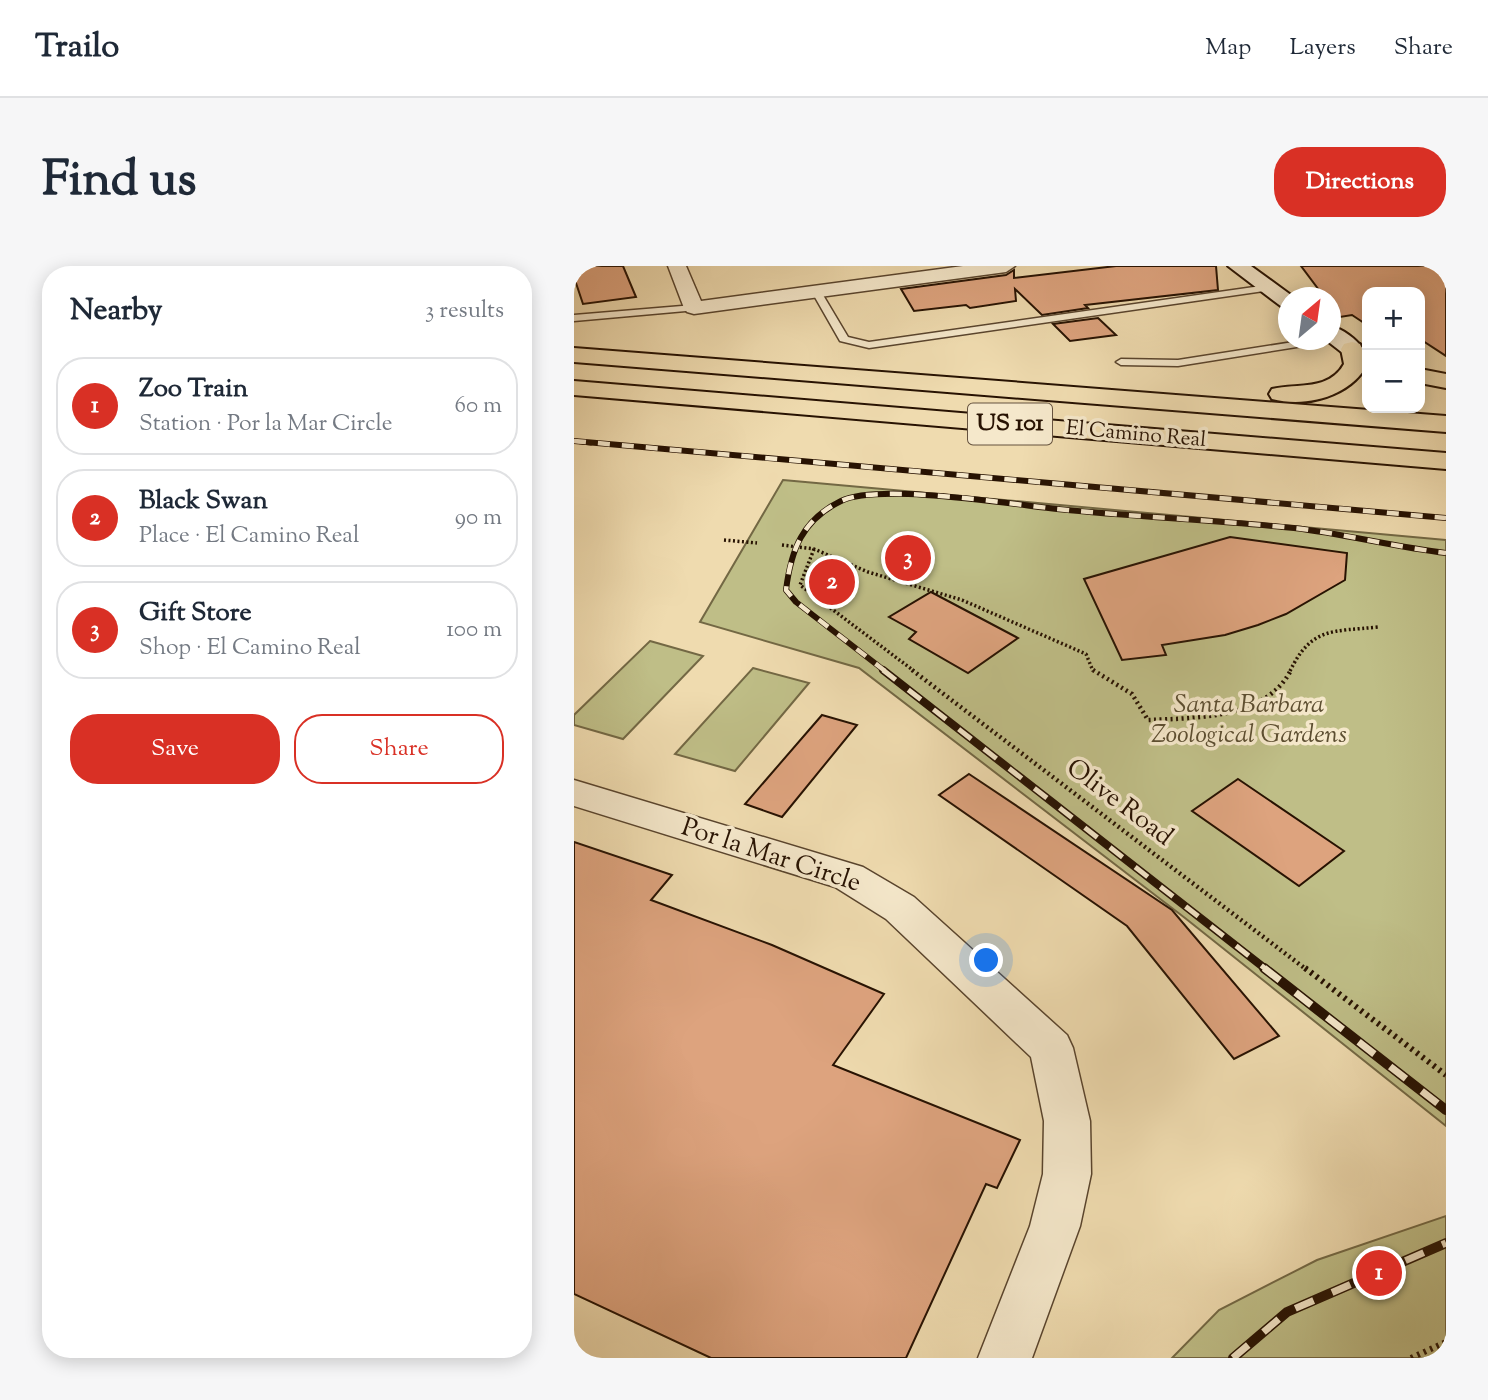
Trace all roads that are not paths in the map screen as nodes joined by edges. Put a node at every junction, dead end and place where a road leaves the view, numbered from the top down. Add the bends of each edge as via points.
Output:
1 (677, 266) edge
2 (1006, 266) edge
3 (1238, 266) edge
4 (1268, 288) junction
5 (817, 292) junction
6 (1278, 295) edge
7 (694, 308) junction
8 (574, 318) edge
9 (1341, 343) edge
10 (1278, 350) edge
11 (574, 355) edge
12 (1121, 362) dead end
13 (1425, 377) edge
14 (1446, 381) edge
15 (574, 388) edge
16 (1168, 402) junction
17 (1446, 424) edge
18 (1446, 461) edge
19 (574, 793) edge
20 (1004, 1358) edge

1 - 7 street
2 - 5 street
3 - 4 main road
4 - 5 lane via 869,345 844,338
4 - 6 main road
5 - 7 street
7 - 8 lane
9 - 16 highway via 1356,364 1347,380 1334,387
10 - 12 lane via 1178,363
11 - 16 highway, El Camino Real / US 101
13 - 14 highway
15 - 18 highway, El Camino Real / US 101
16 - 17 highway, El Camino Real / US 101
19 - 20 street, Por la Mar Circle via 849,877 884,896 1051,1048 1067,1121 1067,1174 1055,1226

